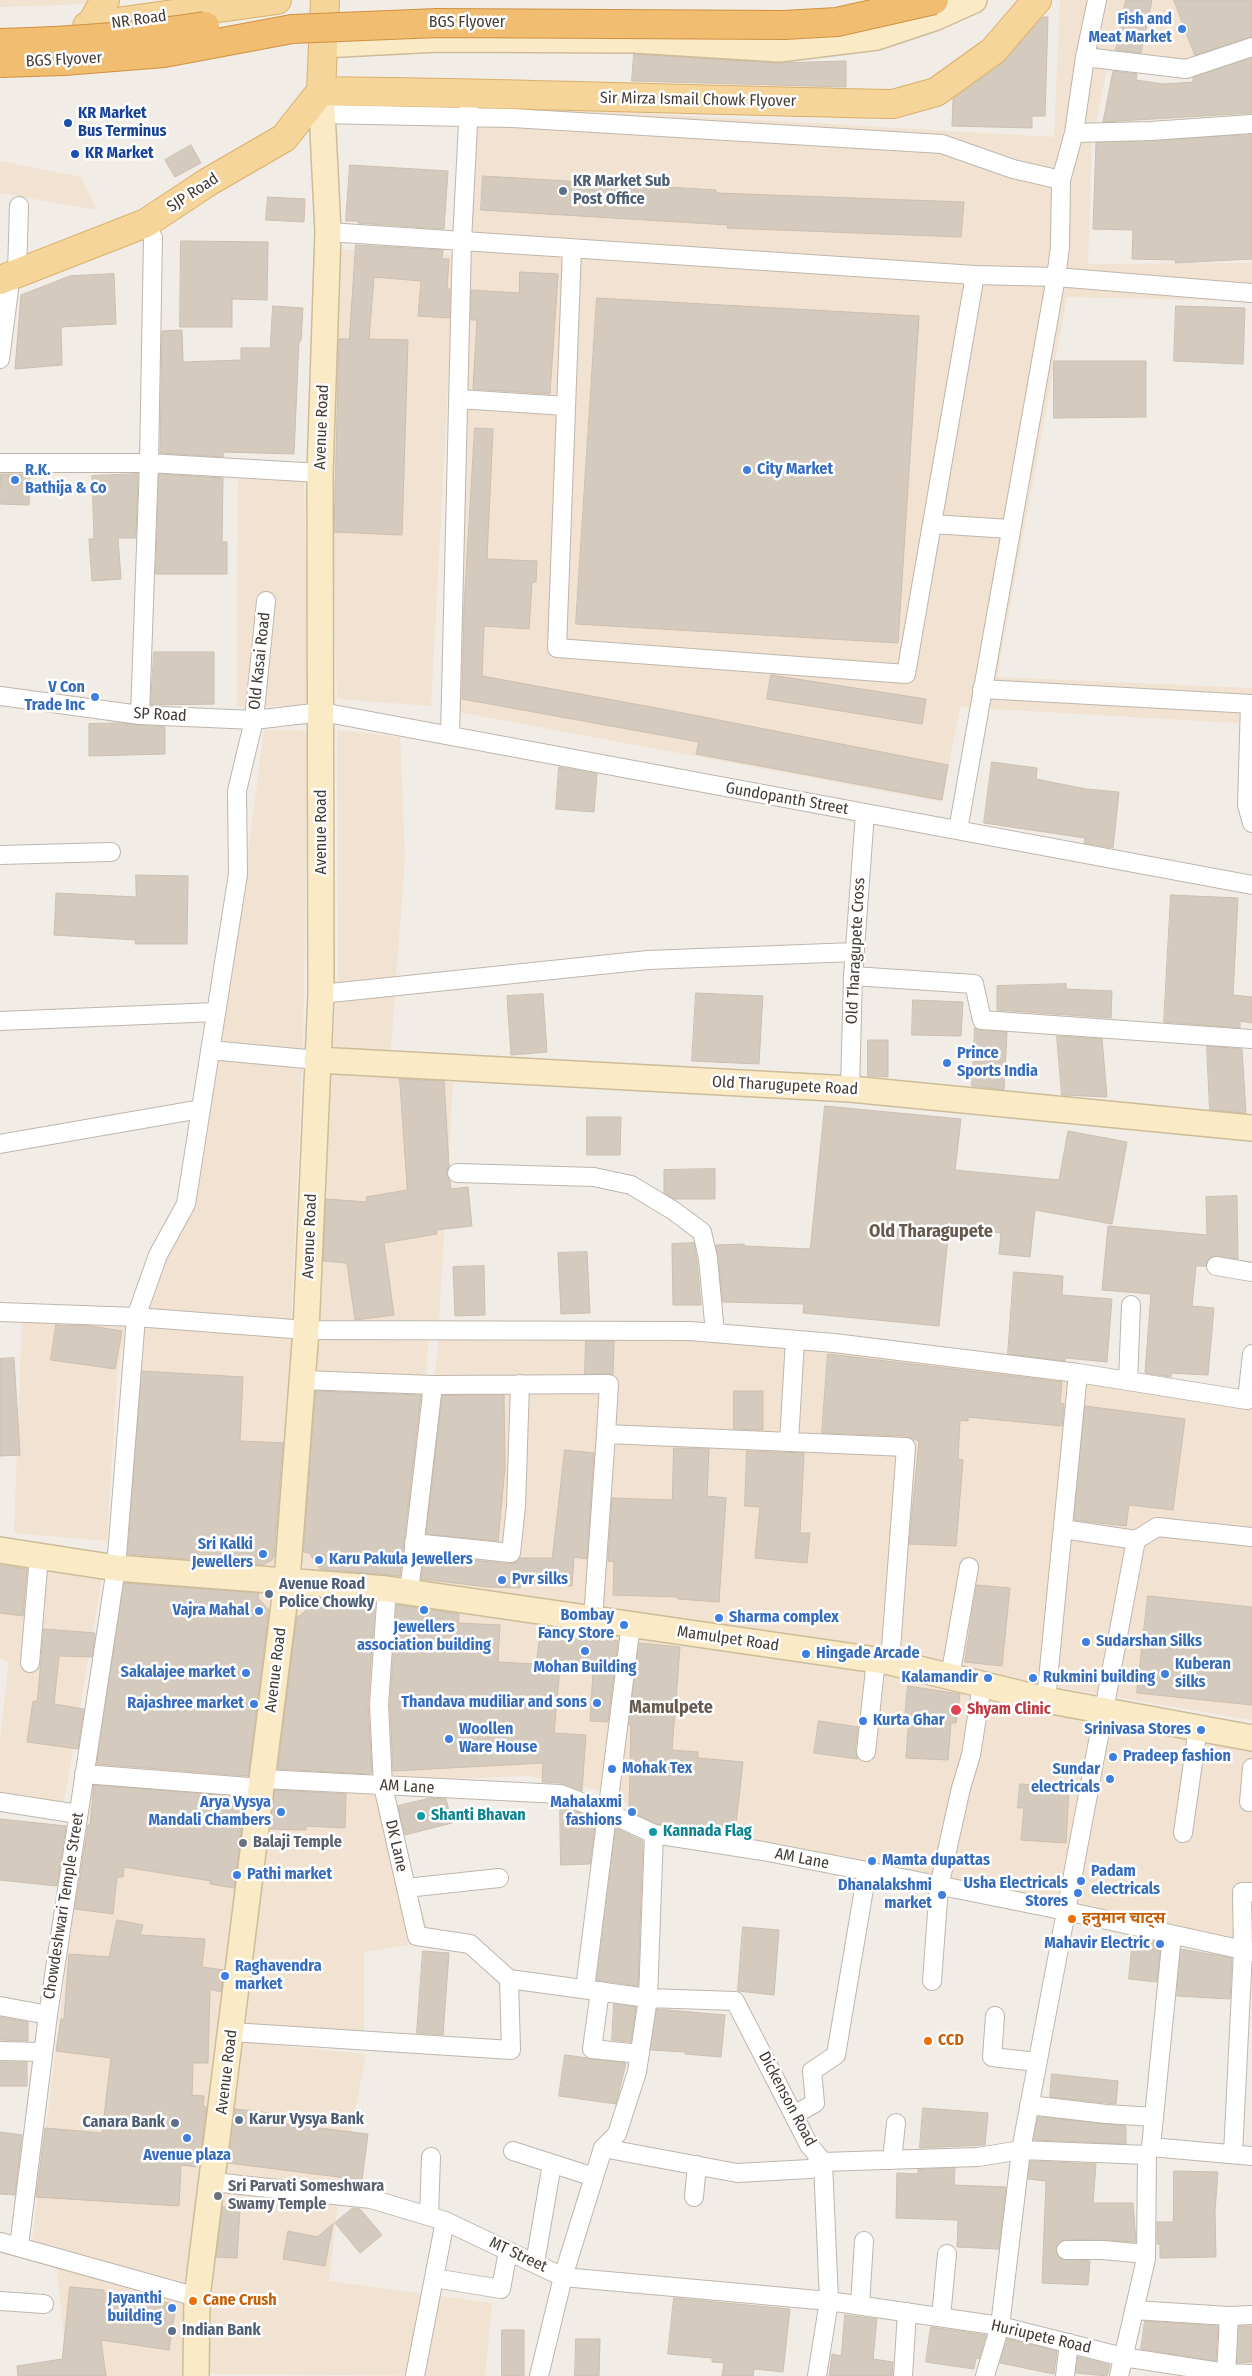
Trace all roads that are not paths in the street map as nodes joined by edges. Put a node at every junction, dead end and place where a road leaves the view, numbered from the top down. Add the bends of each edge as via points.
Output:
1 (105, 0) edge
2 (277, 0) edge
3 (325, 0) edge
4 (859, 0) edge
5 (934, 0) edge
6 (974, 0) edge
7 (1037, 0) edge
8 (1097, 0) edge
9 (90, 26) junction
10 (0, 30) edge
11 (0, 43) edge
12 (322, 45) junction
13 (1252, 47) edge
14 (1085, 56) junction
15 (0, 63) edge
16 (322, 102) junction
17 (469, 105) junction
18 (1252, 124) edge
19 (1074, 133) junction
20 (1061, 180) junction
21 (19, 206) dead end
22 (146, 223) junction
23 (328, 232) junction
24 (462, 241) junction
25 (572, 248) junction
26 (975, 275) junction
27 (1056, 277) junction
28 (8, 278) edge
29 (1252, 293) edge
30 (0, 359) edge
31 (459, 399) junction
32 (566, 406) junction
33 (0, 462) edge
34 (149, 463) junction
35 (320, 473) junction
36 (932, 524) junction
37 (1010, 529) junction
38 (266, 602) dead end
39 (982, 689) junction
40 (0, 696) edge
41 (1251, 704) edge
42 (322, 712) junction
43 (140, 715) junction
44 (254, 720) junction
45 (450, 736) junction
46 (865, 813) junction
47 (1252, 823) edge
48 (958, 830) junction
49 (111, 852) dead end
50 (0, 855) edge
51 (1252, 885) edge
52 (854, 952) junction
53 (853, 976) junction
54 (321, 994) junction
55 (216, 1012) junction
56 (0, 1021) edge
57 (1252, 1039) edge
58 (210, 1050) junction
59 (317, 1060) junction
60 (850, 1089) junction
61 (201, 1109) junction
62 (1252, 1128) edge
63 (0, 1144) edge
64 (457, 1173) dead end
65 (1216, 1266) dead end
66 (1252, 1272) edge
67 (1131, 1305) dead end
68 (0, 1312) edge
69 (136, 1317) junction
70 (306, 1330) junction
71 (715, 1333) junction
72 (795, 1340) junction
73 (1252, 1364) edge
74 (1078, 1373) junction
75 (303, 1380) junction
76 (1128, 1381) junction
77 (520, 1384) junction
78 (433, 1385) junction
79 (606, 1434) junction
80 (789, 1442) junction
81 (1062, 1529) junction
82 (1252, 1537) edge
83 (1136, 1540) junction
84 (414, 1543) junction
85 (0, 1550) edge
86 (40, 1556) junction
87 (969, 1567) dead end
88 (116, 1568) junction
89 (287, 1581) junction
90 (398, 1590) junction
91 (593, 1619) junction
92 (631, 1624) junction
93 (883, 1661) junction
94 (30, 1663) dead end
95 (950, 1677) junction
96 (982, 1685) junction
97 (1046, 1700) junction
98 (1105, 1709) junction
99 (1198, 1727) junction
100 (1252, 1738) edge
101 (866, 1752) dead end
102 (1252, 1768) edge
103 (84, 1774) junction
104 (262, 1784) junction
105 (383, 1786) junction
106 (0, 1802) edge
107 (1249, 1802) dead end
108 (607, 1812) junction
109 (78, 1814) junction
110 (1183, 1833) dead end
111 (654, 1834) junction
112 (867, 1872) junction
113 (499, 1878) dead end
114 (939, 1886) junction
115 (406, 1888) junction
116 (1252, 1892) edge
117 (1066, 1911) junction
118 (1172, 1935) junction
119 (1248, 1951) edge
120 (509, 1979) junction
121 (932, 1981) dead end
122 (592, 1990) junction
123 (648, 1998) junction
124 (0, 2006) edge
125 (48, 2015) junction
126 (995, 2016) dead end
127 (1246, 2016) edge
128 (232, 2032) junction
129 (0, 2051) edge
130 (43, 2052) junction
131 (640, 2054) junction
132 (1037, 2062) junction
133 (1245, 2076) edge
134 (1029, 2104) junction
135 (794, 2115) junction
136 (1154, 2117) junction
137 (896, 2124) dead end
138 (603, 2148) junction
139 (1021, 2150) junction
140 (513, 2151) dead end
141 (1149, 2151) junction
142 (1233, 2154) junction
143 (1252, 2156) edge
144 (431, 2157) dead end
145 (892, 2160) junction
146 (823, 2162) junction
147 (552, 2164) junction
148 (697, 2165) junction
149 (594, 2177) junction
150 (213, 2182) junction
151 (694, 2197) dead end
152 (437, 2218) junction
153 (864, 2241) dead end
154 (0, 2242) edge
155 (19, 2246) junction
156 (1066, 2250) dead end
157 (508, 2251) junction
158 (947, 2254) dead end
159 (1146, 2254) junction
160 (535, 2263) junction
161 (563, 2276) junction
162 (434, 2278) junction
163 (197, 2298) junction
164 (0, 2301) edge
165 (829, 2301) junction
166 (44, 2304) dead end
167 (860, 2305) junction
168 (1134, 2310) junction
169 (907, 2312) junction
170 (1252, 2315) edge
171 (1229, 2316) junction
172 (941, 2317) junction
173 (1000, 2326) junction
174 (1069, 2344) junction
175 (1123, 2357) junction
176 (1188, 2372) edge
177 (1252, 2374) edge
178 (1226, 2375) edge
179 (196, 2376) edge
180 (415, 2376) edge
181 (539, 2376) edge
182 (817, 2376) edge
183 (902, 2376) edge
184 (985, 2376) edge
185 (1065, 2376) edge
186 (1119, 2376) edge

1 - 9 main road
2 - 9 main road, NR Road
3 - 12 main road
4 - 11 highway, BGS Flyover, bridge via 782,8 434,5 300,12 158,34
5 - 15 highway, BGS Flyover, bridge via 838,22 438,23 292,29 164,53
6 - 12 street via 934,18 877,37 779,49 634,40 438,39
7 - 17 main road, Sir Mirza Ismail Chowk Flyover via 993,51 936,92 893,104 600,98
8 - 14 street
9 - 10 main road, NR Road
12 - 16 main road
13 - 14 street via 1186,68
14 - 19 street
16 - 17 main road, Sir Mirza Ismail Chowk Flyover
16 - 22 main road, SJP Road via 284,138
16 - 23 street, Avenue Road
17 - 20 street via 673,127 942,144 1013,170
17 - 24 street
18 - 19 street
19 - 20 street
20 - 27 street
21 - 28 street
22 - 28 main road, SJP Road
22 - 34 street via 153,238
23 - 24 street
23 - 35 street, Avenue Road
24 - 25 street
24 - 31 street
25 - 26 street
25 - 32 street
26 - 27 street
26 - 36 street
27 - 29 street
27 - 37 street
28 - 30 street
31 - 32 street
31 - 45 street
32 - 36 street via 557,648 906,674
33 - 34 street
34 - 35 street
34 - 43 street
35 - 42 street, Avenue Road
36 - 37 street
37 - 39 street
38 - 44 street, Old Kasai Road
39 - 41 street
39 - 48 street
40 - 43 street, SP Road
41 - 47 street via 1247,805
42 - 44 street, SP Road
42 - 45 street, Gundopanth Street
42 - 54 street, Avenue Road
43 - 44 street, SP Road
44 - 55 street, Old Kasai Road via 237,791 238,874
45 - 46 street, Gundopanth Street
46 - 48 street, Gundopanth Street
46 - 52 street, Old Tharagupete Cross
48 - 51 street, Gundopanth Street
49 - 50 street
52 - 53 street, Old Tharagupete Cross
52 - 54 street via 648,960
53 - 57 street via 974,984 982,1020
53 - 60 street, Old Tharagupete Cross
54 - 59 street, Avenue Road
55 - 56 street
55 - 58 street, Old Kasai Road
58 - 59 street
58 - 61 street, Old Kasai Road
59 - 60 street, Old Tharugupete Road
59 - 70 street, Avenue Road
60 - 62 street, Old Tharugupete Road
61 - 63 street
61 - 69 street, Chowdeshwari Temple Street via 186,1204 158,1255
64 - 71 street via 594,1177 632,1185 674,1211 702,1232 708,1258
65 - 66 street
67 - 76 street
68 - 69 street
69 - 70 street
69 - 88 street, Chowdeshwari Temple Street
70 - 71 street
70 - 75 street, Avenue Road
71 - 72 street
72 - 74 street
72 - 80 street
73 - 76 street via 1247,1400
74 - 76 street
74 - 81 street
75 - 78 street
75 - 89 street, Avenue Road
77 - 78 street
77 - 79 street via 609,1384
77 - 84 street via 511,1554
78 - 84 street, DK Lane
79 - 80 street
79 - 91 street
80 - 93 street via 906,1447
81 - 83 street
81 - 97 street
82 - 83 street via 1157,1527
83 - 98 street
84 - 90 street, DK Lane
85 - 86 street, Mamulpet Road
86 - 88 street, Mamulpet Road
86 - 94 street
87 - 95 street
88 - 89 street, Mamulpet Road
88 - 103 street, Chowdeshwari Temple Street
89 - 90 street, Mamulpet Road
89 - 104 street, Avenue Road
90 - 91 street, Mamulpet Road
90 - 105 street, DK Lane via 379,1705
91 - 92 street, Mamulpet Road
92 - 93 street, Mamulpet Road
92 - 108 street
93 - 95 street, Mamulpet Road
93 - 101 street
95 - 96 street, Mamulpet Road
96 - 97 street, Mamulpet Road
96 - 114 street via 971,1755
97 - 98 street, Mamulpet Road
98 - 99 street, Mamulpet Road
98 - 117 street
99 - 100 street, Mamulpet Road
99 - 110 street
102 - 107 street
103 - 104 street, AM Lane
103 - 109 street, Chowdeshwari Temple Street
104 - 105 street, AM Lane
104 - 128 street, Avenue Road
105 - 108 street, AM Lane via 560,1794
105 - 115 street, DK Lane
106 - 109 street
108 - 111 street, AM Lane
108 - 122 street
109 - 125 street, Chowdeshwari Temple Street
111 - 112 street, AM Lane via 764,1851
111 - 123 street
112 - 114 street, AM Lane
112 - 135 street via 836,2055 812,2072 815,2102
113 - 115 street
114 - 117 street, AM Lane
114 - 121 street
115 - 120 street, DK Lane via 417,1936 470,1944
116 - 119 street via 1242,1892
117 - 118 street, AM Lane
117 - 132 street
118 - 119 street, AM Lane
118 - 136 street
119 - 127 street
120 - 122 street, Dickenson Road
120 - 128 street via 511,2050
122 - 123 street, Dickenson Road
122 - 131 street via 592,2049
123 - 131 street
123 - 135 street, Dickenson Road via 735,2001
124 - 125 street
125 - 130 street, Chowdeshwari Temple Street
126 - 132 street via 992,2057
127 - 133 street
128 - 150 street, Avenue Road
129 - 130 street
130 - 155 street, Chowdeshwari Temple Street
131 - 138 street via 618,2134
132 - 134 street
133 - 142 street
134 - 136 street
134 - 139 street
135 - 146 street, Dickenson Road via 809,2145
136 - 141 street
137 - 145 street
138 - 148 street
138 - 149 street
139 - 141 street, Dickenson Road
139 - 145 street, Dickenson Road via 978,2157
139 - 173 street
140 - 147 street
141 - 142 street, Dickenson Road
141 - 159 street
142 - 143 street, Dickenson Road
144 - 152 street
145 - 146 street, Dickenson Road
146 - 148 street via 810,2169 737,2173
146 - 165 street
147 - 149 street
147 - 160 street
148 - 151 street
149 - 161 street
150 - 152 street, MT Street via 371,2199
150 - 163 street, Avenue Road
152 - 157 street, MT Street
152 - 162 street
153 - 167 street
154 - 155 street
155 - 163 street
156 - 159 street
157 - 160 street, MT Street
157 - 162 street via 501,2289
158 - 172 street
159 - 168 street
160 - 161 street, MT Street
161 - 165 street, MT Street
161 - 181 street
162 - 180 street
163 - 179 street, Avenue Road
164 - 166 street
165 - 167 street, Huriupete Road
165 - 182 street
167 - 169 street, Huriupete Road
168 - 171 street
168 - 175 street
169 - 172 street, Huriupete Road
169 - 183 street
170 - 171 street
171 - 178 street
172 - 173 street, Huriupete Road
173 - 174 street, Huriupete Road
173 - 184 street
174 - 175 street, Huriupete Road
174 - 185 street
175 - 176 street, Huriupete Road
175 - 186 street
176 - 178 street, Huriupete Road
177 - 178 street, Huriupete Road

